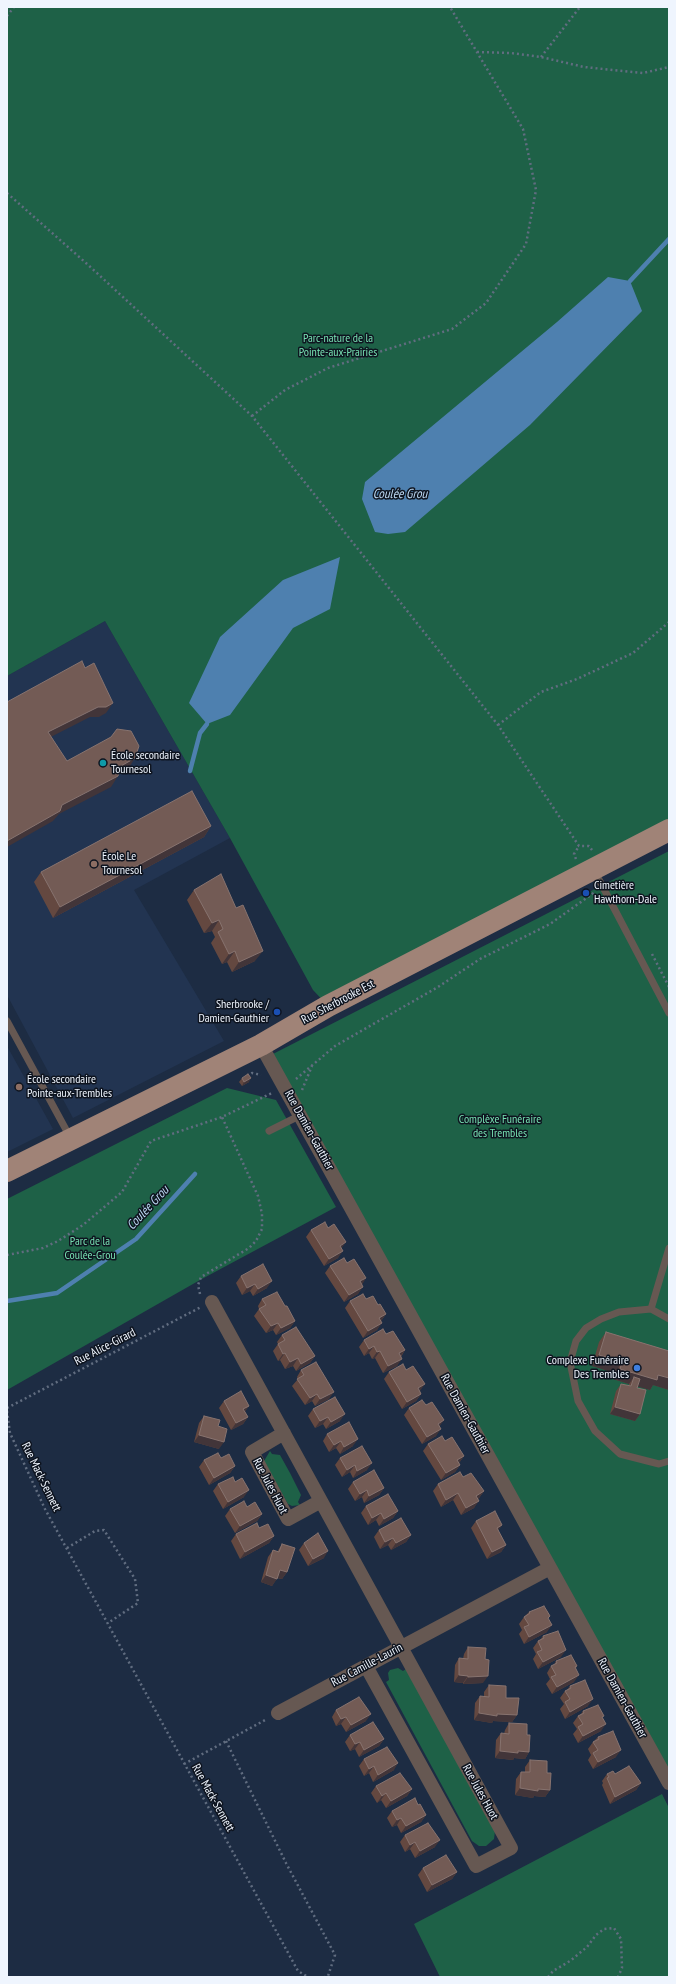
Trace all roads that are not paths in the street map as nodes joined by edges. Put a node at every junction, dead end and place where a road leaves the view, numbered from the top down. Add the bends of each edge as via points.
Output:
1 (669, 830) edge
2 (594, 869) junction
3 (669, 1013) edge
4 (7, 1021) edge
5 (261, 1045) junction
6 (301, 1115) junction
7 (269, 1131) dead end
8 (71, 1139) junction
9 (7, 1172) edge
10 (669, 1248) edge
11 (212, 1302) road end
12 (651, 1309) junction
13 (669, 1319) edge
14 (284, 1433) junction
15 (669, 1461) edge
16 (321, 1501) junction
17 (550, 1568) junction
18 (401, 1647) junction
19 (366, 1666) junction
20 (278, 1713) road end
21 (669, 1783) edge

1 - 2 main road, Rue Sherbrooke Est
2 - 3 lane
2 - 5 main road, Rue Sherbrooke Est via 328,1006
4 - 8 lane
5 - 6 street, Rue Damien-Gauthier
5 - 8 main road, Rue Sherbrooke Est
6 - 7 lane
6 - 17 street, Rue Damien-Gauthier
8 - 9 main road, Rue Sherbrooke Est
10 - 12 lane
11 - 14 street, Rue Jules Huot
12 - 13 lane
12 - 15 lane via 618,1312 586,1328 576,1341 570,1362 578,1401 595,1431 620,1454 659,1464
14 - 16 street, Rue Jules Huot
14 - 16 street, Rue Jules Huot via 252,1452 288,1519
16 - 18 street, Rue Jules Huot
17 - 18 street, Rue Camille-Laurin
17 - 21 street, Rue Damien-Gauthier
18 - 19 street, Rue Camille-Laurin
18 - 19 street, Rue Jules Huot via 511,1848 476,1866
19 - 20 street, Rue Camille-Laurin

